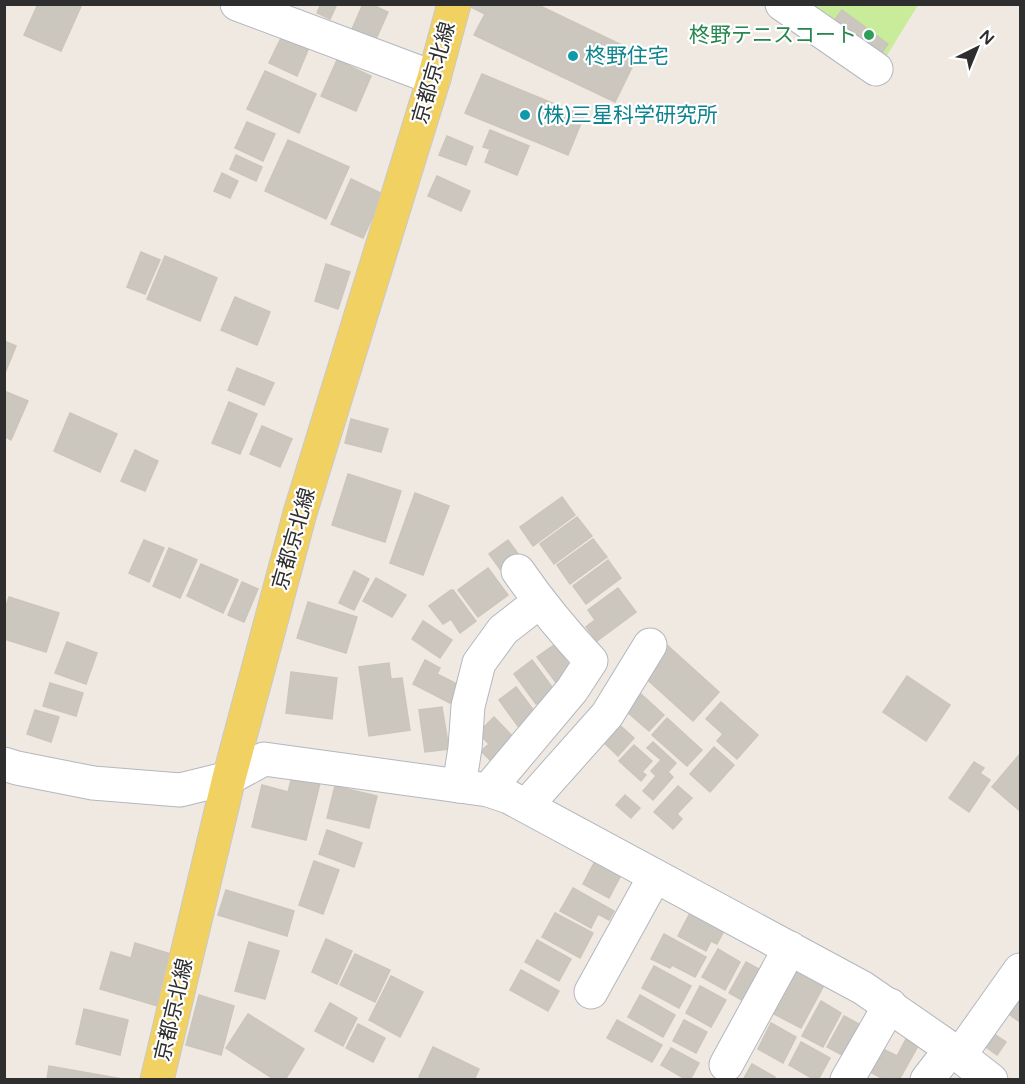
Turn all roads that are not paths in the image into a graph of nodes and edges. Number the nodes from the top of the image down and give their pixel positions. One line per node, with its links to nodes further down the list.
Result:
1 (237, 4): 5 (street)
2 (454, 4): 5 (main road, 京都京北線)
3 (782, 4): 4 (street)
4 (876, 69)
5 (434, 78): 10 (main road, 京都京北線)
6 (518, 571): 7 (street)
7 (539, 602): 11 (street); 11 (street)
8 (650, 645): 12 (street)
9 (4, 764): 10 (street)
10 (229, 778): 11 (street); 20 (main road, 京都京北線)
11 (474, 788): 12 (street)
12 (526, 806): 13 (street)
13 (655, 876): 14 (street); 16 (street)
14 (790, 948): 17 (street); 19 (street)
15 (1020, 970): 18 (street)
16 (591, 992)
17 (890, 1005): 18 (street); 21 (street)
18 (955, 1052): 22 (street); 23 (street)
19 (726, 1065)
20 (157, 1080)
21 (847, 1080)
22 (927, 1080)
23 (991, 1080)

